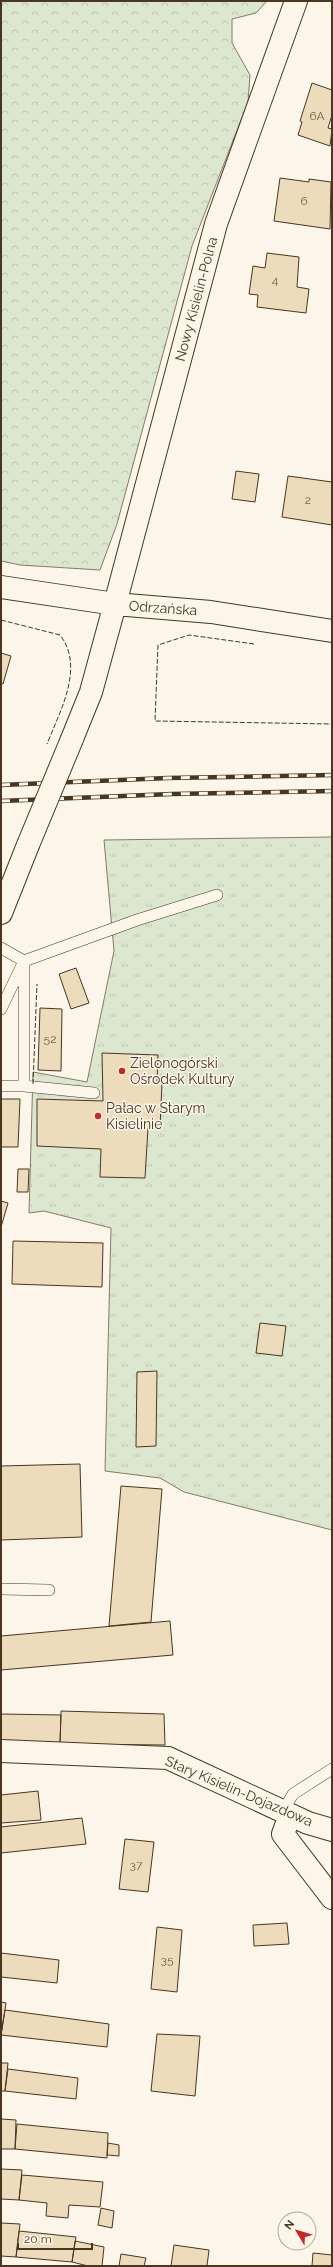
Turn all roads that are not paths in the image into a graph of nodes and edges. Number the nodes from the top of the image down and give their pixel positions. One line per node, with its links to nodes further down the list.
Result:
1 (296, 1): 3 (street, Nowy Kisielin-Polna)
2 (1, 587): 3 (street, Odrzańska)
3 (116, 604): 4 (street, Odrzańska); 6 (street, Nowy Kisielin-Polna, bridge)
4 (332, 631)
5 (217, 894): 8 (lane)
6 (1, 912)
7 (1, 948): 8 (lane)
8 (24, 961): 9 (lane); 11 (lane)
9 (1, 1009)
10 (1, 1086): 11 (lane)
11 (24, 1086): 12 (lane)
12 (94, 1093)
13 (1, 1589): 14 (lane)
14 (49, 1590)
15 (1, 1751): 17 (street, Stary Kisielin-Dojazdowa)
16 (332, 1769): 17 (lane)
17 (287, 1813): 18 (street, Stary Kisielin-Dojazdowa); 19 (street)
18 (332, 1830)
19 (332, 1898)

